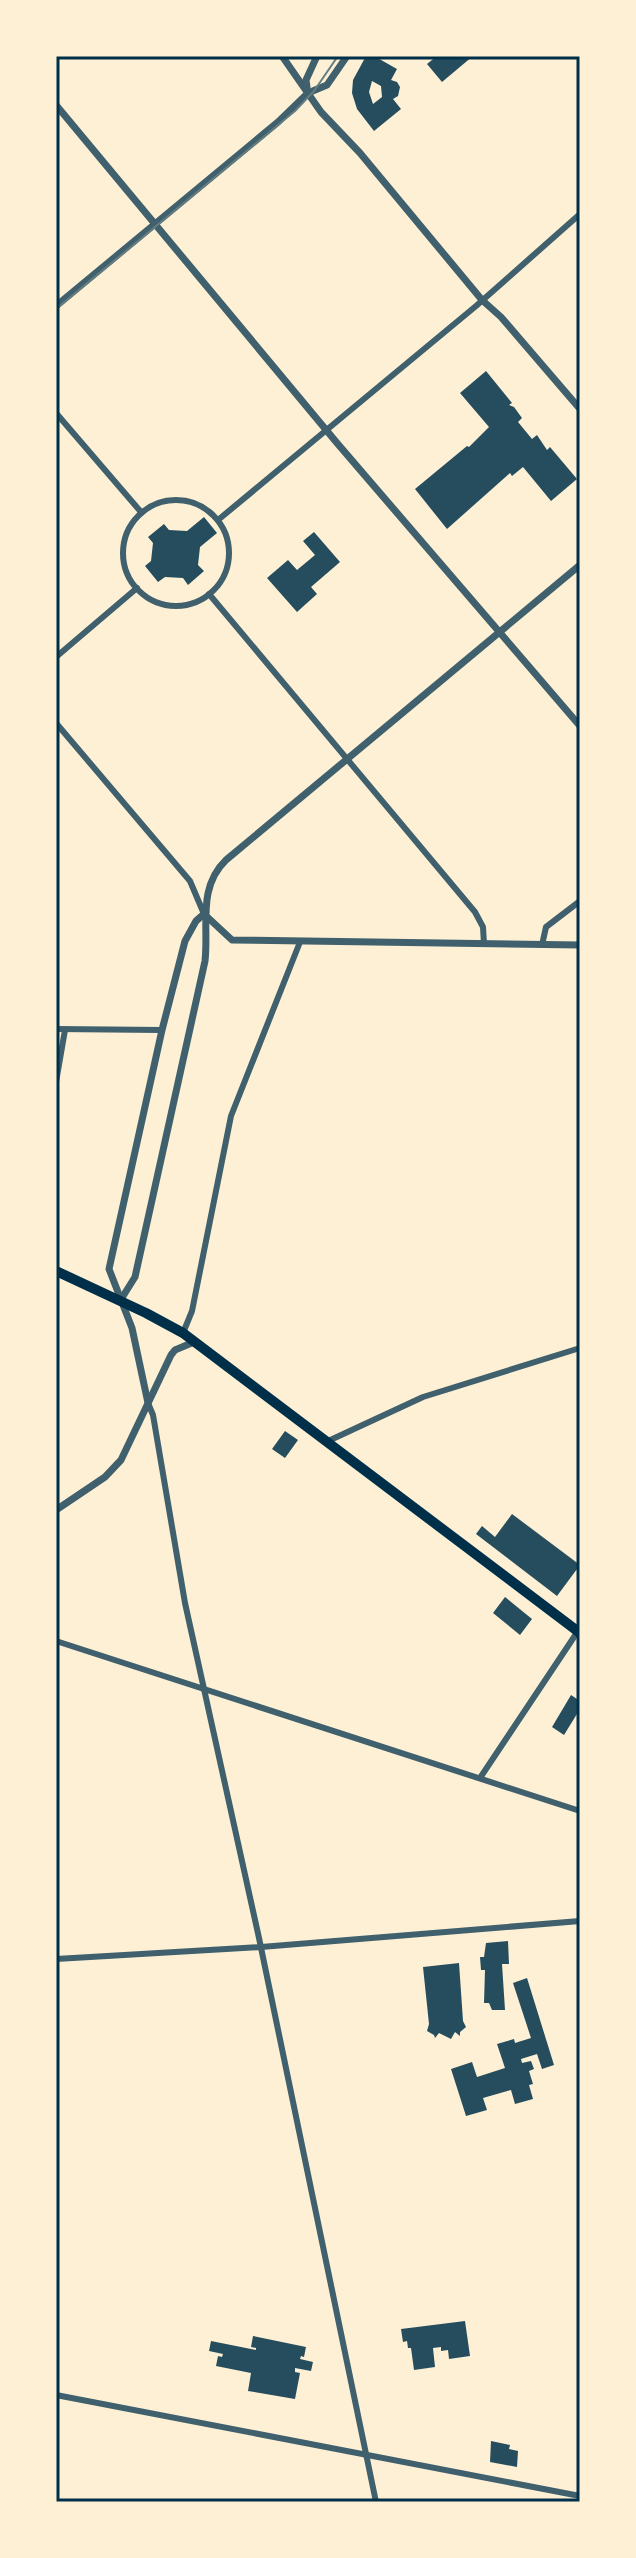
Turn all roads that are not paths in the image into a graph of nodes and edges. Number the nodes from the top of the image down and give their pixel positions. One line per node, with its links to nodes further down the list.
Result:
1 (282, 56): 4 (street)
2 (317, 56): 4 (street)
3 (347, 56): 4 (street)
4 (308, 93): 7 (street); 8 (street)
5 (56, 105): 7 (street)
6 (580, 214): 8 (street)
7 (154, 225): 9 (street); 12 (street)
8 (482, 300): 10 (street); 12 (street)
9 (56, 306)
10 (580, 409)
11 (56, 413): 13 (street)
12 (326, 429): 14 (street); 18 (street)
13 (141, 512): 14 (street); 16 (street)
14 (218, 520): 17 (street)
15 (580, 565): 18 (street)
16 (137, 588): 17 (street); 19 (street)
17 (209, 594): 22 (street)
18 (498, 632): 21 (street); 22 (street)
19 (56, 657)
20 (56, 723): 24 (street)
21 (580, 726)
22 (345, 759): 24 (street); 26 (street)
23 (580, 901): 27 (street)
24 (204, 914): 25 (street); 31 (street); 34 (street)
25 (300, 942): 26 (street); 35 (street)
26 (484, 944): 27 (street)
27 (542, 945): 28 (street)
28 (580, 945)
29 (56, 1029): 30 (street)
30 (65, 1030): 31 (street); 32 (street)
31 (162, 1030): 34 (street)
32 (56, 1082)
33 (56, 1271): 34 (highway)
34 (120, 1301): 35 (highway); 38 (street)
35 (183, 1333): 36 (highway)
36 (194, 1342): 38 (street); 39 (highway)
37 (580, 1348): 39 (street)
38 (148, 1403): 40 (street); 43 (street)
39 (326, 1442): 41 (highway)
40 (56, 1510)
41 (579, 1632): 44 (street)
42 (56, 1641): 43 (street)
43 (203, 1687): 44 (street); 47 (street)
44 (480, 1778): 45 (street)
45 (580, 1811)
46 (580, 1921): 47 (street)
47 (261, 1947): 48 (street); 50 (street)
48 (56, 1959)
49 (56, 2395): 50 (street)
50 (367, 2455): 51 (street); 52 (street)
51 (580, 2496)
52 (376, 2502)

